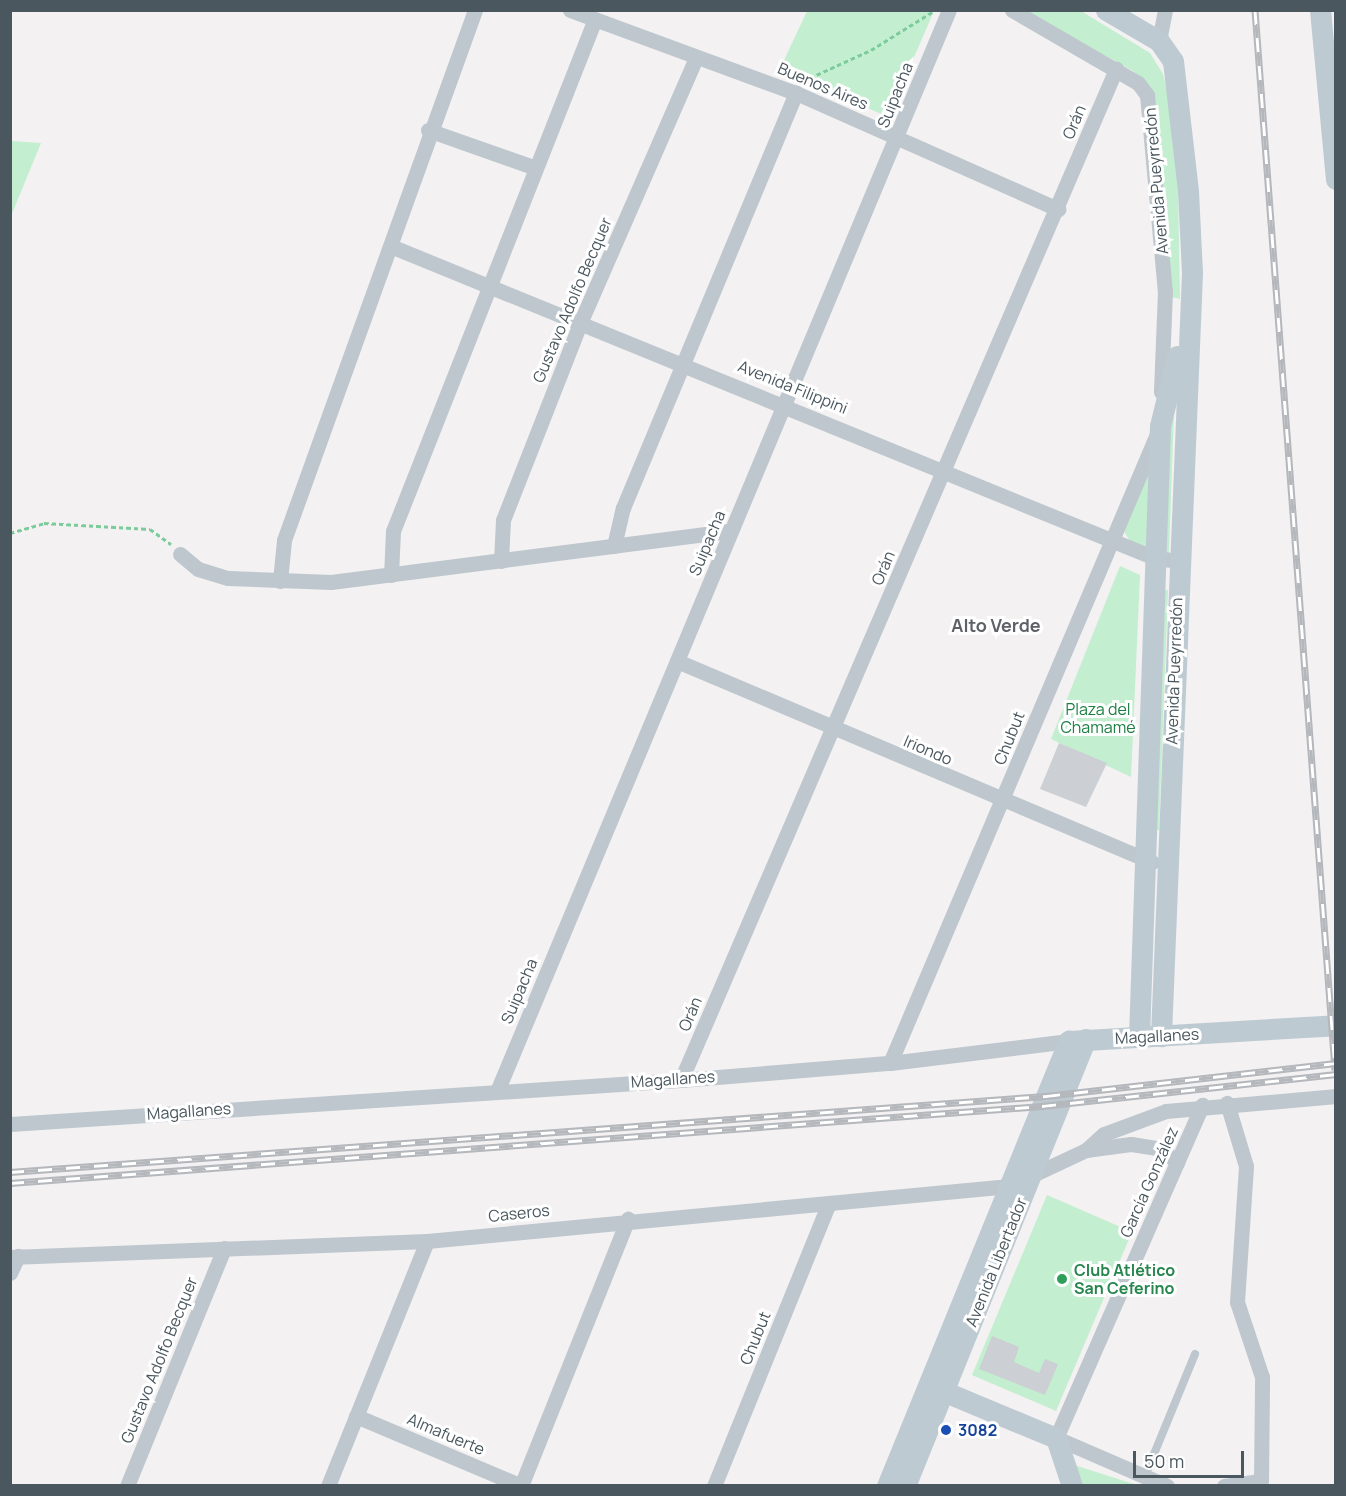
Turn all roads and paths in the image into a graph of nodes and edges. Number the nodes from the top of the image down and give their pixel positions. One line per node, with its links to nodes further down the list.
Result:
1 (476, 10): 16 (street)
2 (570, 10): 10 (street, Buenos Aires)
3 (934, 10): 15 (path)
4 (949, 10): 17 (street, Suipacha)
5 (1012, 10): 14 (street)
6 (1106, 10): 12 (street)
7 (1165, 10): 12 (street)
8 (1320, 10): 19 (street)
9 (1330, 10): 11 (street)
10 (596, 15): 13 (street, Buenos Aires); 18 (street)
11 (1335, 18)
12 (1159, 41): 23 (street, Avenida Pueyrredón)
13 (696, 58): 15 (street, Buenos Aires); 24 (street, Gustavo Adolfo Becquer)
14 (1116, 69): 20 (street, Orán); 27 (street, Avenida Pueyrredón)
15 (796, 93): 17 (street, Buenos Aires); 25 (street)
16 (428, 130): 18 (street); 21 (street)
17 (897, 137): 20 (street, Buenos Aires); 26 (street, Suipacha)
18 (536, 168): 22 (street)
19 (1335, 179)
20 (1058, 209): 28 (street, Orán)
21 (393, 247): 22 (street, Avenida Filippini); 38 (street)
22 (490, 285): 24 (street, Avenida Filippini); 37 (street)
23 (1189, 306): 27 (street, Avenida Pueyrredón); 36 (street, Avenida Pueyrredón)
24 (581, 321): 25 (street, Avenida Filippini); 35 (street, Gustavo Adolfo Becquer)
25 (684, 363): 26 (street, Avenida Filippini); 32 (street)
26 (786, 403): 28 (street, Avenida Filippini); 29 (street, Suipacha)
27 (1160, 426): 31 (street, Chubut); 34 (street, Avenida Pueyrredón)
28 (945, 469): 31 (street, Avenida Filippini); 40 (street, Orán)
29 (731, 531): 32 (street); 39 (street, Suipacha)
30 (10, 533): 33 (path)
31 (1111, 538): 34 (street, Avenida Filippini); 41 (street, Chubut)
32 (614, 546): 35 (street)
33 (180, 554): 38 (street)
34 (1155, 558): 36 (street, Avenida Filippini); 42 (street, Avenida Pueyrredón)
35 (501, 561): 37 (street)
36 (1178, 561): 43 (street, Avenida Pueyrredón)
37 (391, 575): 38 (street)
38 (280, 581)
39 (677, 661): 40 (street, Iriondo); 50 (street, Suipacha)
40 (833, 728): 41 (street, Iriondo); 49 (street, Orán)
41 (1003, 801): 42 (street, Iriondo); 48 (street, Chubut)
42 (1145, 862): 43 (street, Iriondo); 46 (street, Avenida Pueyrredón)
43 (1167, 862): 45 (street, Avenida Pueyrredón)
44 (1335, 1025): 45 (street, Magallanes)
45 (1161, 1036): 46 (street, Magallanes)
46 (1139, 1037): 47 (street, Magallanes)
47 (1078, 1040): 48 (street, Magallanes); 57 (street, Avenida Libertador); 58 (street, Avenida Libertador)
48 (890, 1063): 49 (street, Magallanes)
49 (681, 1080): 50 (street, Magallanes)
50 (498, 1089): 54 (street, Magallanes)
51 (1335, 1096): 52 (street)
52 (1227, 1103): 53 (street); 78 (street)
53 (1202, 1105): 55 (street); 56 (street, García González)
54 (10, 1124)
55 (1086, 1150): 56 (street); 57 (street, Caseros)
56 (1177, 1162): 68 (street, García González)
57 (1029, 1180): 58 (street, Caseros); 66 (street, Avenida Libertador)
58 (1009, 1186): 59 (street, Caseros); 66 (street, Avenida Libertador)
59 (829, 1203): 60 (street, Caseros); 73 (street, Chubut)
60 (628, 1219): 61 (street, Caseros); 72 (street)
61 (427, 1241): 62 (street, Caseros); 67 (street)
62 (224, 1248): 63 (street, Caseros); 70 (street, Gustavo Adolfo Becquer)
63 (14, 1256): 64 (street)
64 (10, 1273)
65 (1195, 1354): 69 (lane)
66 (936, 1387): 68 (street); 74 (street, Avenida Libertador); 75 (street, Avenida Libertador)
67 (356, 1416): 71 (street); 72 (street, Almafuerte)
68 (1056, 1438): 69 (street); 76 (street)
69 (1145, 1476): 77 (street)
70 (127, 1485)
71 (328, 1485)
72 (521, 1485)
73 (714, 1485)
74 (887, 1485)
75 (905, 1485)
76 (1072, 1485)
77 (1167, 1485)
78 (1224, 1485)

